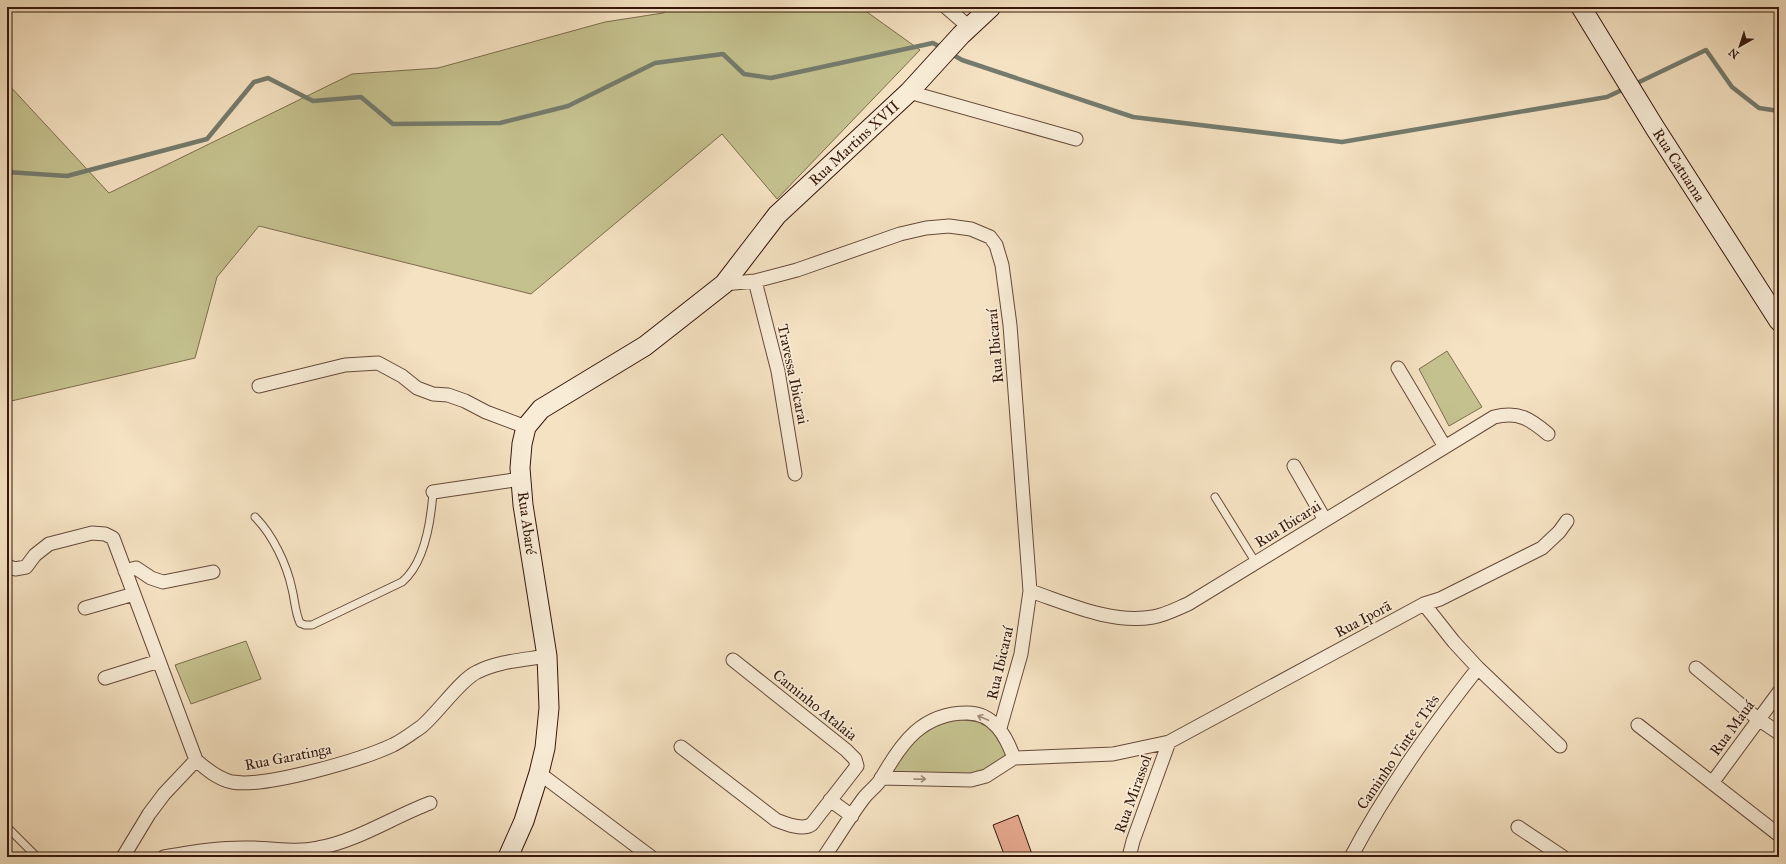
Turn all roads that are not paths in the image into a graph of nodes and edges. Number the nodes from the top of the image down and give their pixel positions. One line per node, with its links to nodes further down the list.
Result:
1 (946, 7): 4 (street)
2 (991, 7): 4 (street, Rua Martins XVII)
3 (1581, 7): 9 (street, Rua Catuama)
4 (965, 31): 5 (street, Rua Martins XVII)
5 (909, 92): 6 (street); 8 (street, Rua Martins XVII)
6 (1076, 139)
7 (755, 281): 8 (street, Rua Ibicaraí); 16 (street, Travessa Ibicarai); 27 (street, Rua Ibicaraí)
8 (724, 284): 12 (street, Rua Abaré)
9 (1779, 321)
10 (1398, 368): 14 (street)
11 (259, 386): 12 (street)
12 (526, 427): 17 (street, Rua Abaré)
13 (1548, 434): 14 (street, Rua Ibicarai)
14 (1445, 447): 21 (street, Rua Ibicarai)
15 (1294, 466): 21 (street)
16 (795, 474)
17 (521, 479): 18 (street); 31 (street, Rua Abaré)
18 (433, 492): 20 (lane)
19 (1215, 497): 23 (lane)
20 (255, 517)
21 (1325, 520): 23 (street, Rua Ibicarai)
22 (1567, 521): 29 (street, Rua Iporã)
23 (1256, 562): 27 (street, Rua Ibicarai)
24 (7, 566): 25 (street)
25 (125, 571): 26 (street); 28 (street)
26 (213, 572)
27 (1030, 591): 40 (street, Rua Ibicaraí)
28 (134, 594): 30 (street); 33 (street)
29 (1424, 604): 34 (street); 42 (street, Rua Iporã)
30 (85, 608)
31 (548, 656): 46 (street, Rua Garatinga); 47 (street, Rua Abaré)
32 (734, 660): 50 (street, Caminho Atalaia)
33 (159, 661): 36 (street); 46 (street)
34 (1478, 668): 43 (street); 63 (street, Caminho Vinte e Três)
35 (1696, 668): 38 (street)
36 (105, 678)
37 (1779, 692): 38 (street, Rua Mauá)
38 (1758, 719): 41 (street); 49 (street, Rua Mauá)
39 (1638, 725): 49 (street)
40 (1000, 728): 45 (street); 48 (street, one-way to 48)
41 (1779, 733)
42 (1169, 742): 45 (street, Rua Iporã); 62 (street, Rua Mirassol)
43 (1560, 746)
44 (681, 747): 50 (street)
45 (1014, 758): 48 (street, one-way to 45)
46 (196, 760): 57 (street)
47 (539, 773): 59 (street, Rua Abaré); 60 (street)
48 (881, 778): 52 (street)
49 (1712, 783): 55 (street)
50 (830, 800): 52 (street)
51 (430, 803): 58 (street)
52 (852, 816): 61 (street)
53 (7, 827): 56 (lane)
54 (1518, 827): 64 (street)
55 (1779, 835)
56 (37, 857)
57 (123, 857)
58 (164, 857)
59 (508, 857)
60 (651, 857)
61 (824, 857)
62 (1129, 857)
63 (1351, 857)
64 (1563, 857)

